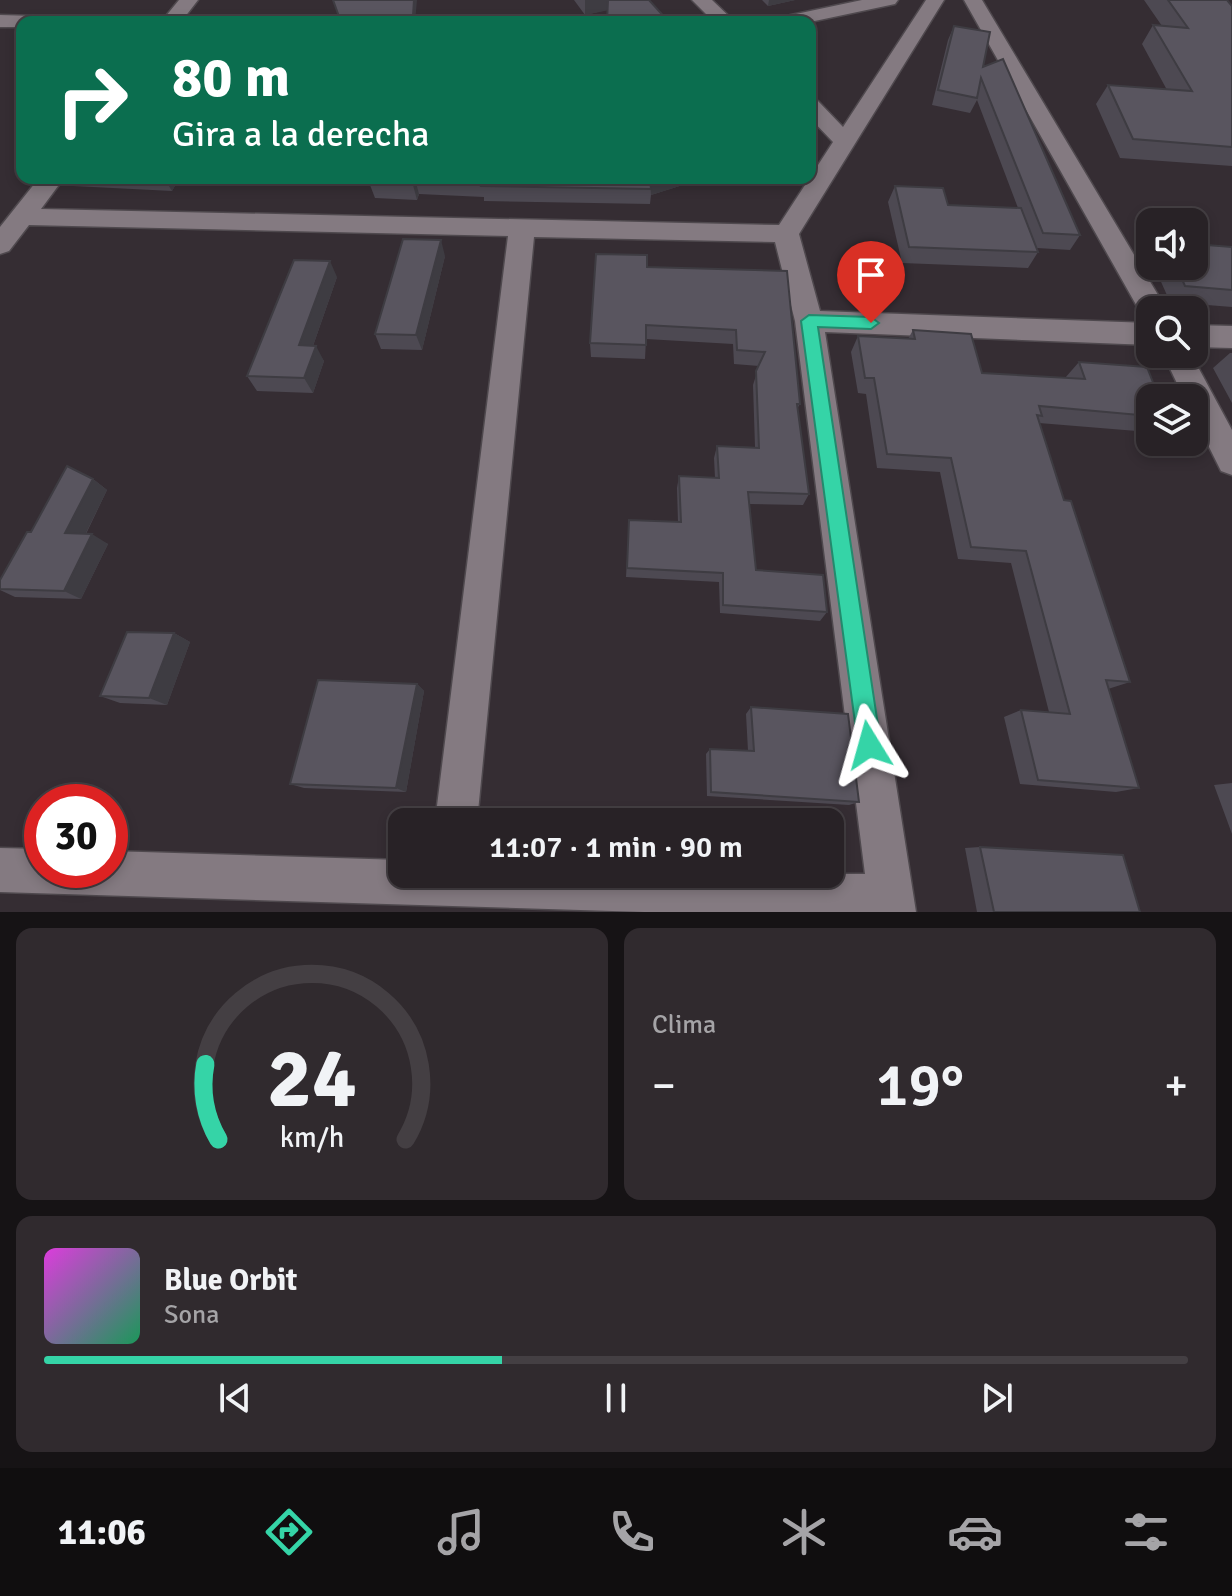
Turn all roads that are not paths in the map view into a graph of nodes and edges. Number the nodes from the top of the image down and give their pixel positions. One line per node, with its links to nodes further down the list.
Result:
1 (189, 0): 6 (street)
2 (701, 0): 7 (street)
3 (889, 0): 8 (street)
4 (935, 0): 10 (street)
5 (973, 0): 16 (street)
6 (176, 16)
7 (718, 16)
8 (813, 16)
9 (816, 112): 10 (street)
10 (845, 141): 14 (street)
11 (47, 184): 12 (street)
12 (22, 217): 13 (street); 15 (street)
13 (522, 228): 14 (street); 23 (street)
14 (786, 234): 17 (street)
15 (0, 245)
16 (1145, 296)
17 (809, 321): 18 (street); 26 (street)
18 (1136, 333)
19 (1208, 336): 20 (street)
20 (1232, 337)
21 (1184, 368): 22 (street)
22 (1232, 461)
23 (458, 808)
24 (0, 870): 25 (street)
25 (449, 891): 26 (street)
26 (892, 904)

